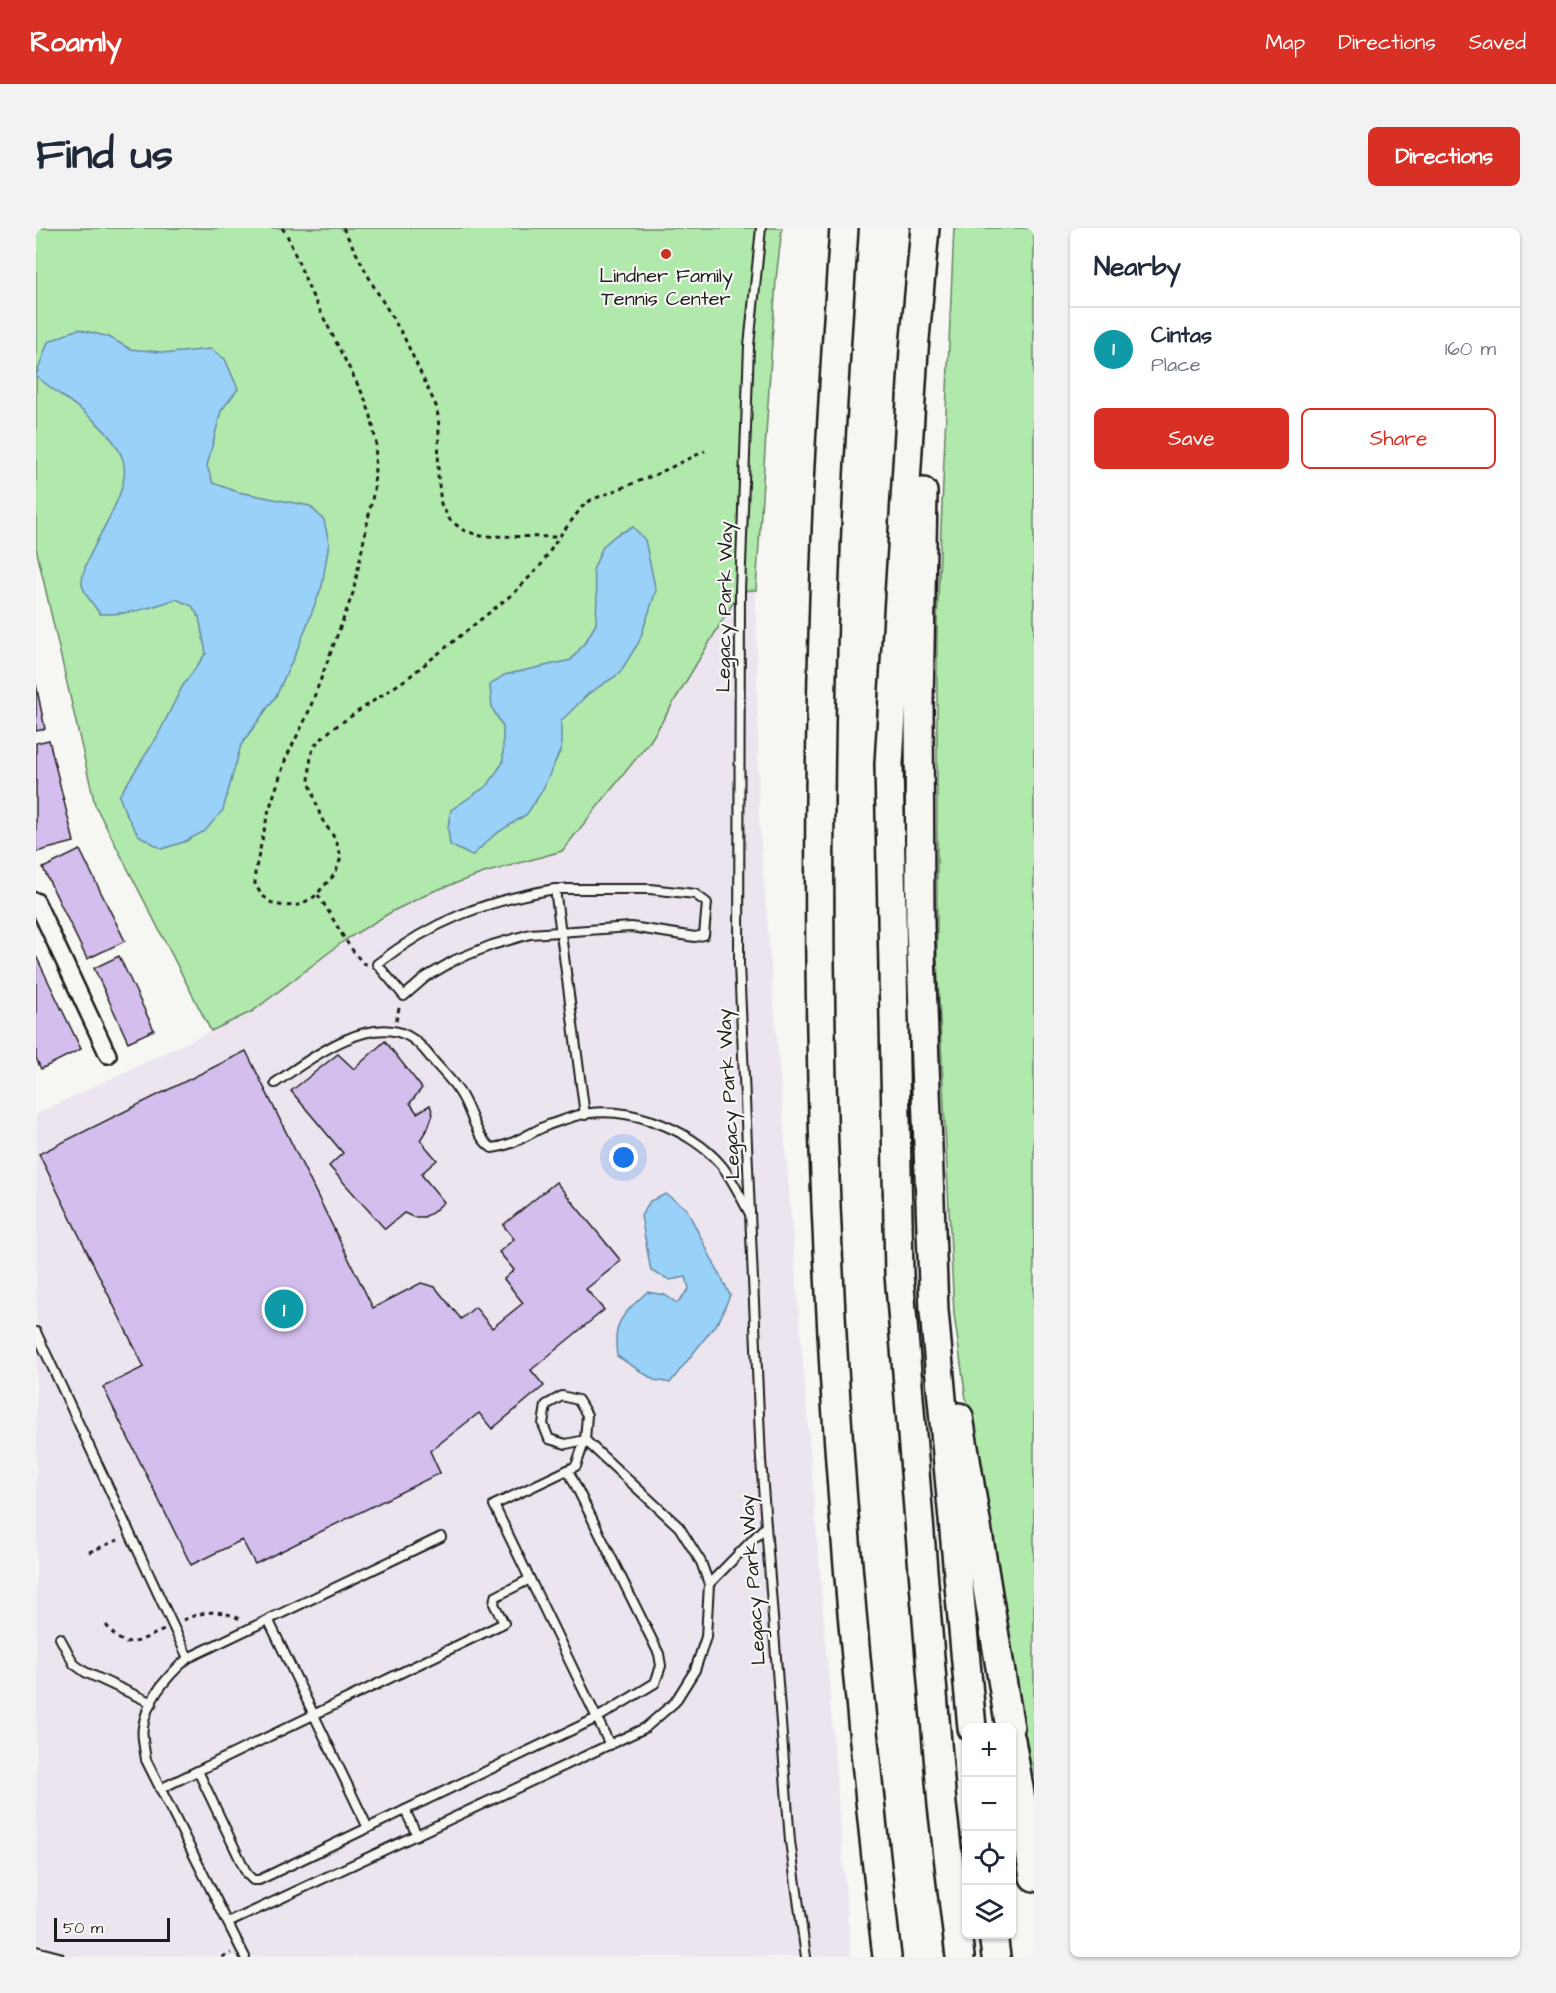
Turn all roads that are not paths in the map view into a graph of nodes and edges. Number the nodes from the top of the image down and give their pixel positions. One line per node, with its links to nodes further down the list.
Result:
1 (761, 228): 11 (lane, Legacy Park Way)
2 (844, 228): 42 (highway)
3 (925, 228): 4 (highway)
4 (910, 422): 12 (highway); 43 (highway)
5 (555, 889): 7 (lane); 7 (lane); 7 (lane)
6 (36, 903): 8 (street)
7 (561, 932): 10 (lane)
8 (108, 1055)
9 (275, 1083): 10 (lane)
10 (585, 1115): 11 (lane)
11 (750, 1215): 16 (lane, Legacy Park Way)
12 (934, 1311): 26 (highway); 27 (highway)
13 (36, 1332): 22 (lane)
14 (585, 1440): 14 (lane); 15 (lane); 19 (lane)
15 (568, 1470): 18 (lane); 25 (lane)
16 (766, 1526): 19 (lane); 41 (lane, Legacy Park Way)
17 (441, 1537): 20 (lane)
18 (530, 1579): 24 (lane); 25 (lane)
19 (709, 1584): 28 (lane)
20 (269, 1621): 22 (lane); 24 (lane)
21 (60, 1638): 23 (lane)
22 (188, 1658): 23 (lane)
23 (152, 1703): 31 (lane)
24 (314, 1715): 29 (lane); 33 (lane)
25 (597, 1718): 28 (lane); 32 (lane)
26 (972, 1723)
27 (1009, 1723)
28 (610, 1745): 34 (lane)
29 (198, 1770): 31 (lane); 33 (lane)
30 (1016, 1770): 35 (highway)
31 (160, 1789): 36 (lane)
32 (405, 1810): 33 (lane); 34 (lane)
33 (368, 1828)
34 (417, 1835): 36 (lane)
35 (1034, 1877)
36 (228, 1923): 40 (lane)
37 (994, 1939): 44 (highway)
38 (36, 1951): 39 (lane)
39 (59, 1957)
40 (245, 1957)
41 (806, 1957)
42 (888, 1957)
43 (960, 1957)
44 (996, 1957)

